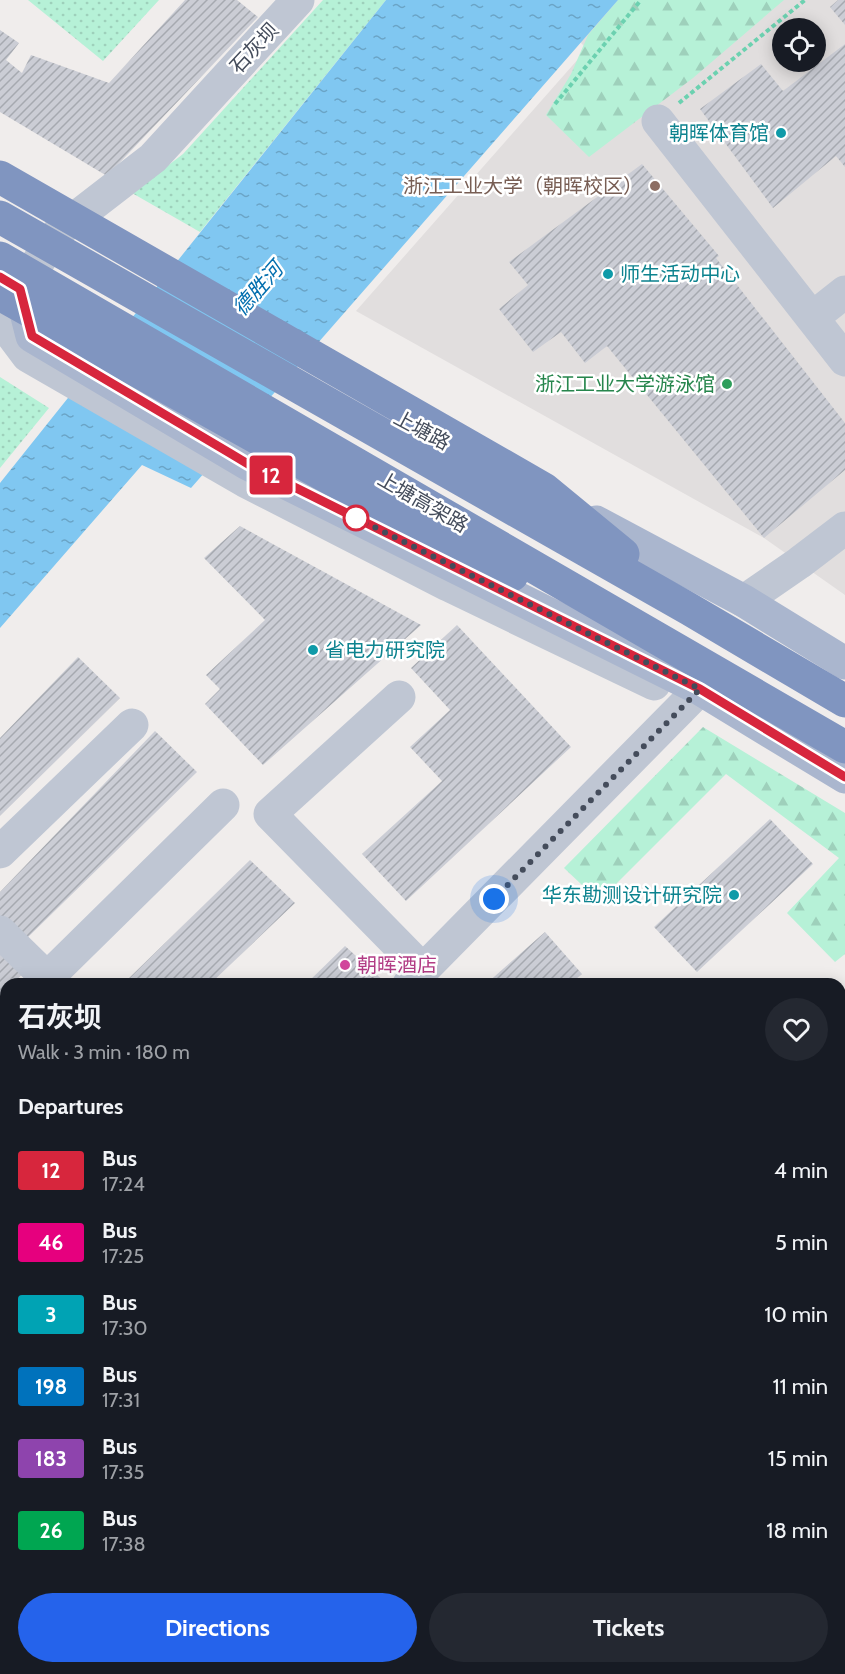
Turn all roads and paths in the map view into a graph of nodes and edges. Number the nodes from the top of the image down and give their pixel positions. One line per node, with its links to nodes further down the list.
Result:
1 (641, 0): 4 (path)
2 (805, 0): 5 (path)
3 (285, 4): 9 (street, 石灰坝)
4 (555, 104)
5 (658, 121): 14 (street)
6 (0, 177): 19 (highway)
7 (0, 196): 9 (main road, 上塘路)
8 (0, 217): 19 (highway, 上塘高架路)
9 (61, 229): 11 (street, 石灰坝); 18 (main road, 上塘路)
10 (0, 258): 20 (highway, 上塘高架路)
11 (7, 287): 13 (street, 石灰坝); 15 (main road); 20 (highway)
12 (845, 292): 14 (street)
13 (0, 318): 15 (street)
14 (812, 318): 16 (street)
15 (30, 346): 22 (main road)
16 (845, 360)
17 (845, 528): 18 (street)
18 (744, 601): 21 (main road, 上塘路)
19 (689, 609): 24 (highway, 上塘高架路)
20 (665, 642): 26 (highway, 上塘高架路)
21 (845, 663)
22 (700, 689): 27 (main road); 31 (street)
23 (399, 697): 31 (street)
24 (845, 701)
25 (132, 725): 29 (street)
26 (845, 747)
27 (845, 777)
28 (223, 805): 33 (street)
29 (0, 852)
30 (0, 932): 32 (street)
31 (416, 977)
32 (41, 978)
33 (47, 978)

